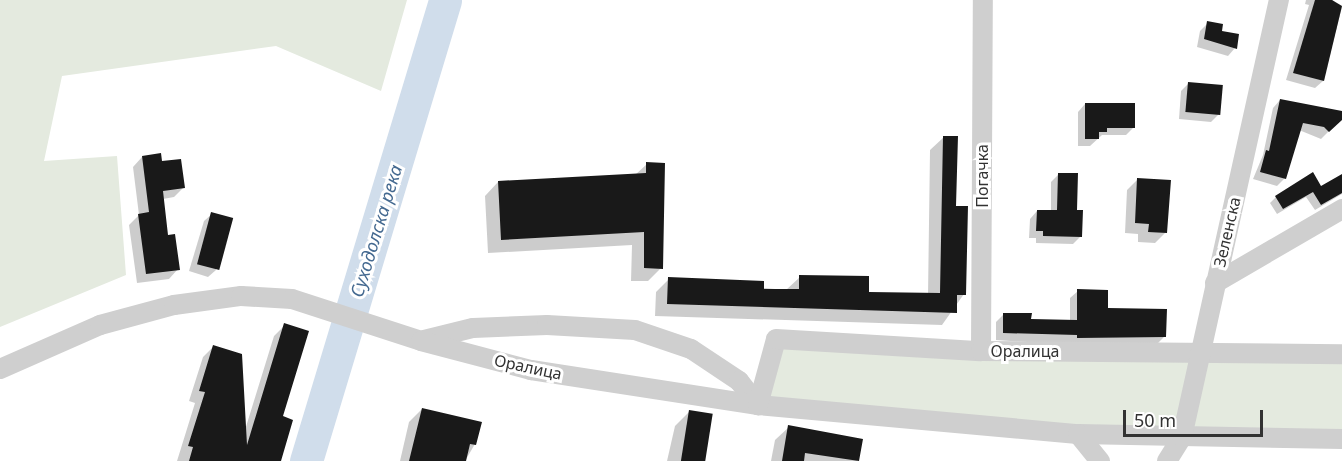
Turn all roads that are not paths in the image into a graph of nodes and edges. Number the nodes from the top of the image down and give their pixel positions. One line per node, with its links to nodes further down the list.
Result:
1 (983, 0): 6 (street, Погачка)
2 (1279, 0): 4 (street, Зеленска)
3 (1342, 209): 4 (street)
4 (1215, 284): 7 (street, Зеленска)
5 (421, 341): 9 (street, Оралица); 10 (street, Оралица); 10 (street)
6 (981, 351): 7 (street, Оралица); 10 (street, Оралица)
7 (1198, 352): 8 (street, Оралица); 12 (street, Зеленска)
8 (1342, 354)
9 (0, 369)
10 (758, 405): 11 (street, Оралица)
11 (1078, 434): 12 (street, Оралица); 14 (street)
12 (1182, 437): 13 (street, Оралица); 15 (street, Зеленска)
13 (1342, 439)
14 (1100, 461)
15 (1167, 461)

